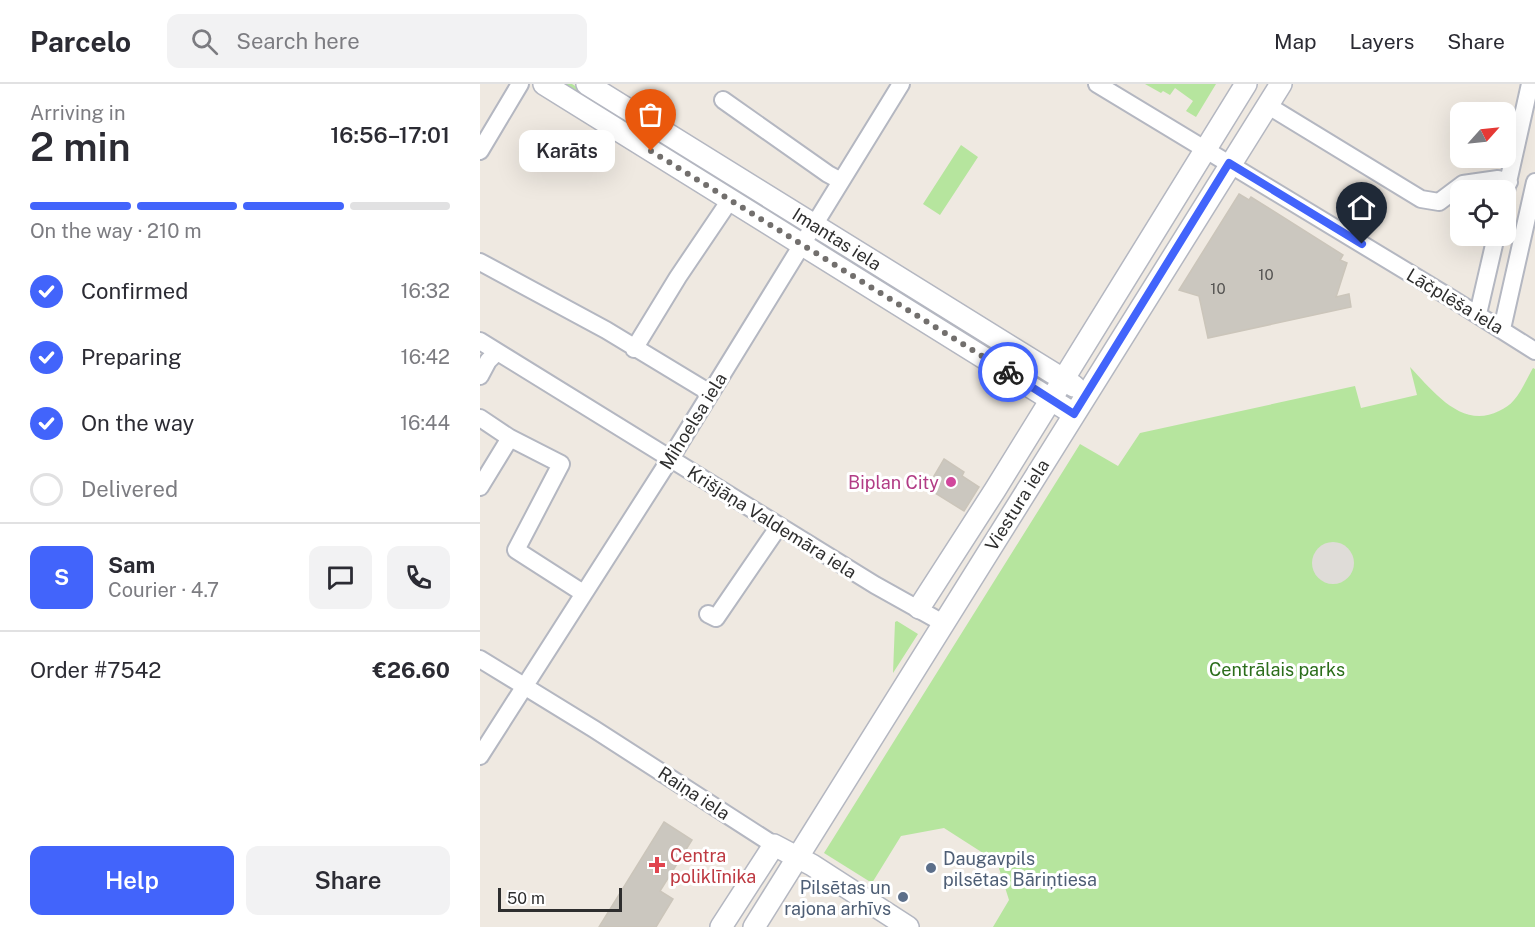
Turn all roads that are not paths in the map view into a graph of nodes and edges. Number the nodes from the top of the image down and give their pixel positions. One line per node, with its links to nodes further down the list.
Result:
1 (520, 84): 11 (street)
2 (544, 84): 19 (street, Imantas iela)
3 (587, 84): 20 (street, Imantas iela)
4 (901, 84): 16 (street, Mihoelsa iela)
5 (1097, 84): 12 (street, Lāčplēša iela)
6 (1246, 84): 12 (street, Viestura iela)
7 (1281, 84): 10 (street, Viestura iela)
8 (1530, 84): 15 (street)
9 (723, 100): 16 (street)
10 (1268, 105): 14 (street, Viestura iela); 18 (street)
11 (485, 133): 13 (street)
12 (1206, 148): 14 (street, Lāčplēša iela); 33 (street, Viestura iela)
13 (480, 151)
14 (1229, 163): 26 (street, Lāčplēša iela); 35 (street, Viestura iela)
15 (1509, 180)
16 (841, 181): 20 (street, Mihoelsa iela)
17 (1535, 182): 25 (street)
18 (1450, 194)
19 (730, 200): 21 (street, Imantas iela); 29 (street)
20 (814, 225): 21 (street, Mihoelsa iela); 33 (street, Imantas iela)
21 (802, 245): 34 (street, Mihoelsa iela); 36 (street, Imantas iela)
22 (1494, 246): 24 (street)
23 (480, 262): 29 (street)
24 (1489, 270): 25 (street); 26 (street)
25 (1513, 279): 27 (street)
26 (1478, 314): 27 (street, Lāčplēša iela)
27 (1502, 329): 30 (street, Lāčplēša iela)
28 (480, 341): 31 (street, Krišjāņa Valdemāra iela)
29 (634, 350): 34 (street)
30 (1535, 351)
31 (497, 352): 32 (street); 40 (street, Krišjāņa Valdemāra iela)
32 (480, 376)
33 (1062, 379): 35 (street, Imantas iela); 36 (street, Viestura iela)
34 (710, 393): 40 (street, Mihoelsa iela)
35 (1087, 394): 37 (street, Viestura iela)
36 (1050, 399): 37 (street, Imantas iela); 44 (street, Viestura iela)
37 (1074, 414): 46 (street, Viestura iela)
38 (480, 418): 39 (street)
39 (510, 438): 41 (street); 43 (street)
40 (670, 459): 42 (street, Krišjāņa Valdemāra iela); 43 (street, Mihoelsa iela)
41 (480, 487)
42 (779, 526): 44 (street, Krišjāņa Valdemāra iela); 45 (street)
43 (583, 593): 48 (street, Mihoelsa iela)
44 (919, 608): 46 (street, Krišjāņa Valdemāra iela)
45 (708, 614)
46 (943, 623): 51 (street, Viestura iela)
47 (480, 659): 48 (street, Raiņa iela)
48 (524, 687): 49 (street, Mihoelsa iela); 50 (street, Raiņa iela)
49 (480, 756)
50 (774, 845): 51 (street, Raiņa iela); 52 (street)
51 (798, 857): 53 (street, Viestura iela); 54 (street, Raiņa iela)
52 (721, 927)
53 (754, 927)
54 (908, 927)

